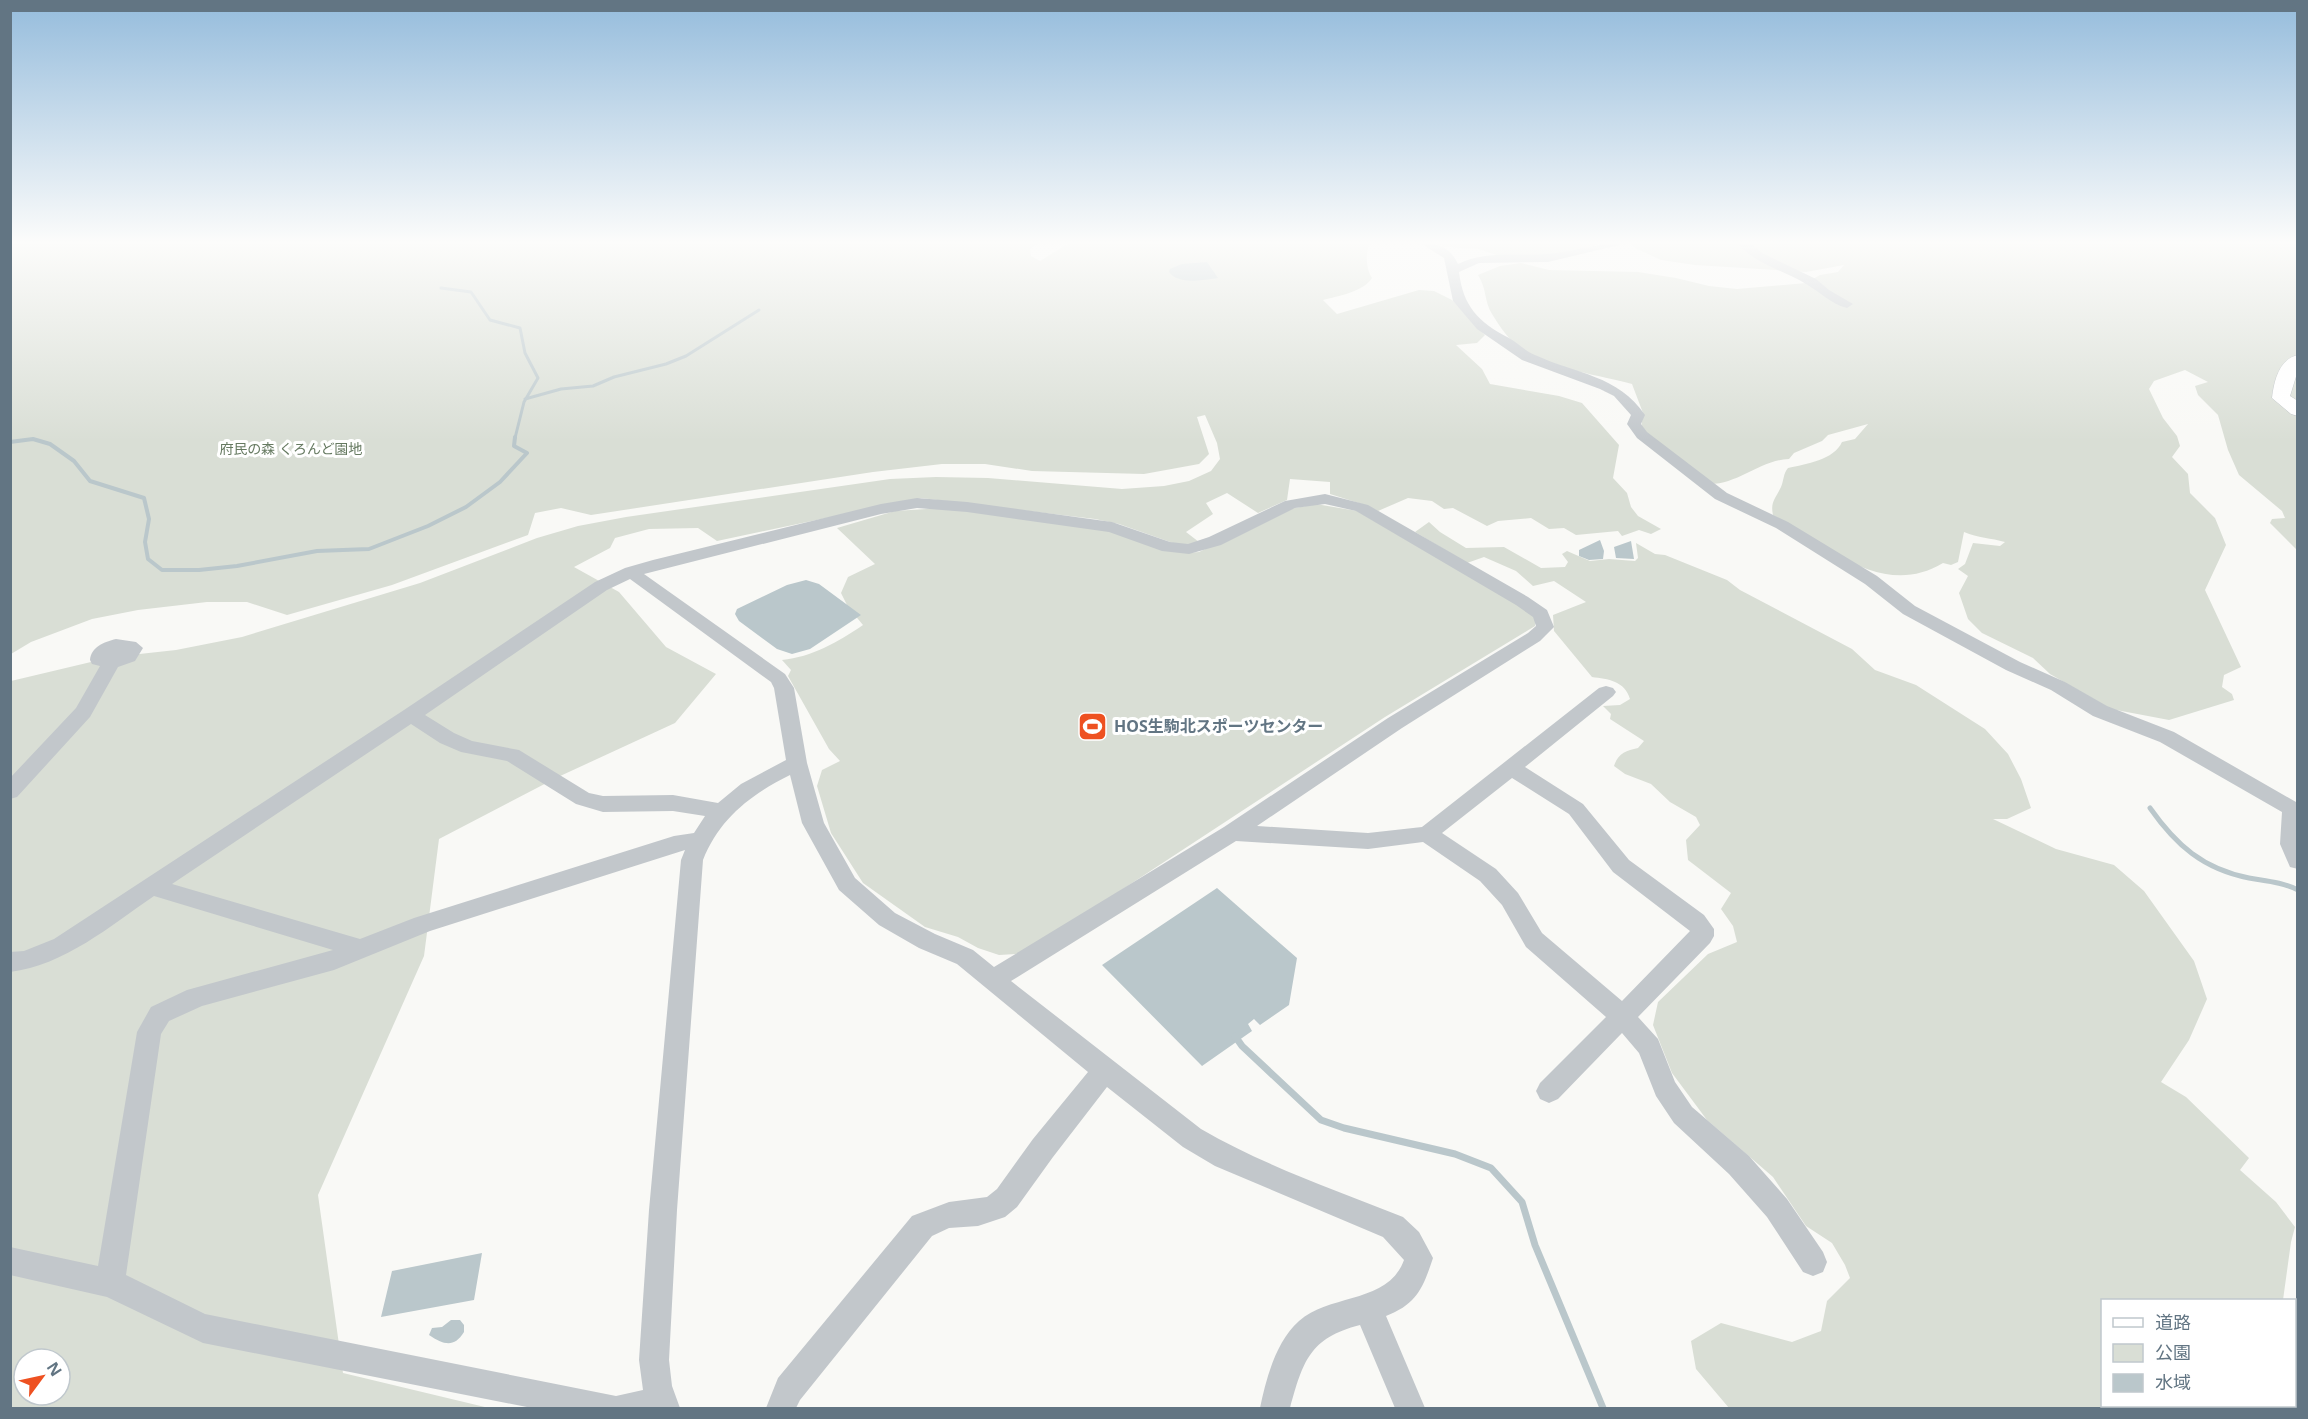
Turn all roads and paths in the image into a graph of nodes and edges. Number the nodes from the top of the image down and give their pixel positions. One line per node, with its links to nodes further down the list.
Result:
1 (1468, 309): 15 (street)
2 (2298, 360): 3 (main road)
3 (2298, 410)
4 (631, 572): 7 (street); 8 (street); 12 (street)
5 (111, 663): 10 (street)
6 (1606, 692): 9 (street)
7 (411, 715): 11 (street); 16 (street)
8 (797, 763): 11 (street); 19 (street)
9 (1510, 767): 13 (street); 20 (street)
10 (10, 792)
11 (721, 811): 14 (street)
12 (1232, 832): 13 (street); 19 (street)
13 (1427, 834): 20 (street)
14 (698, 840): 17 (street); 27 (street)
15 (2298, 861)
16 (152, 886): 17 (street); 18 (street)
17 (360, 949): 25 (street)
18 (10, 962)
19 (994, 979): 21 (street)
20 (1623, 1017): 22 (street); 24 (street)
21 (1105, 1071): 26 (street); 30 (street)
22 (1549, 1091)
23 (10, 1261): 25 (street)
24 (1813, 1262)
25 (110, 1282): 28 (street)
26 (1368, 1309): 31 (street); 32 (street)
27 (664, 1406): 29 (street)
28 (608, 1408)
29 (625, 1408)
30 (781, 1408)
31 (1275, 1408)
32 (1410, 1408)

